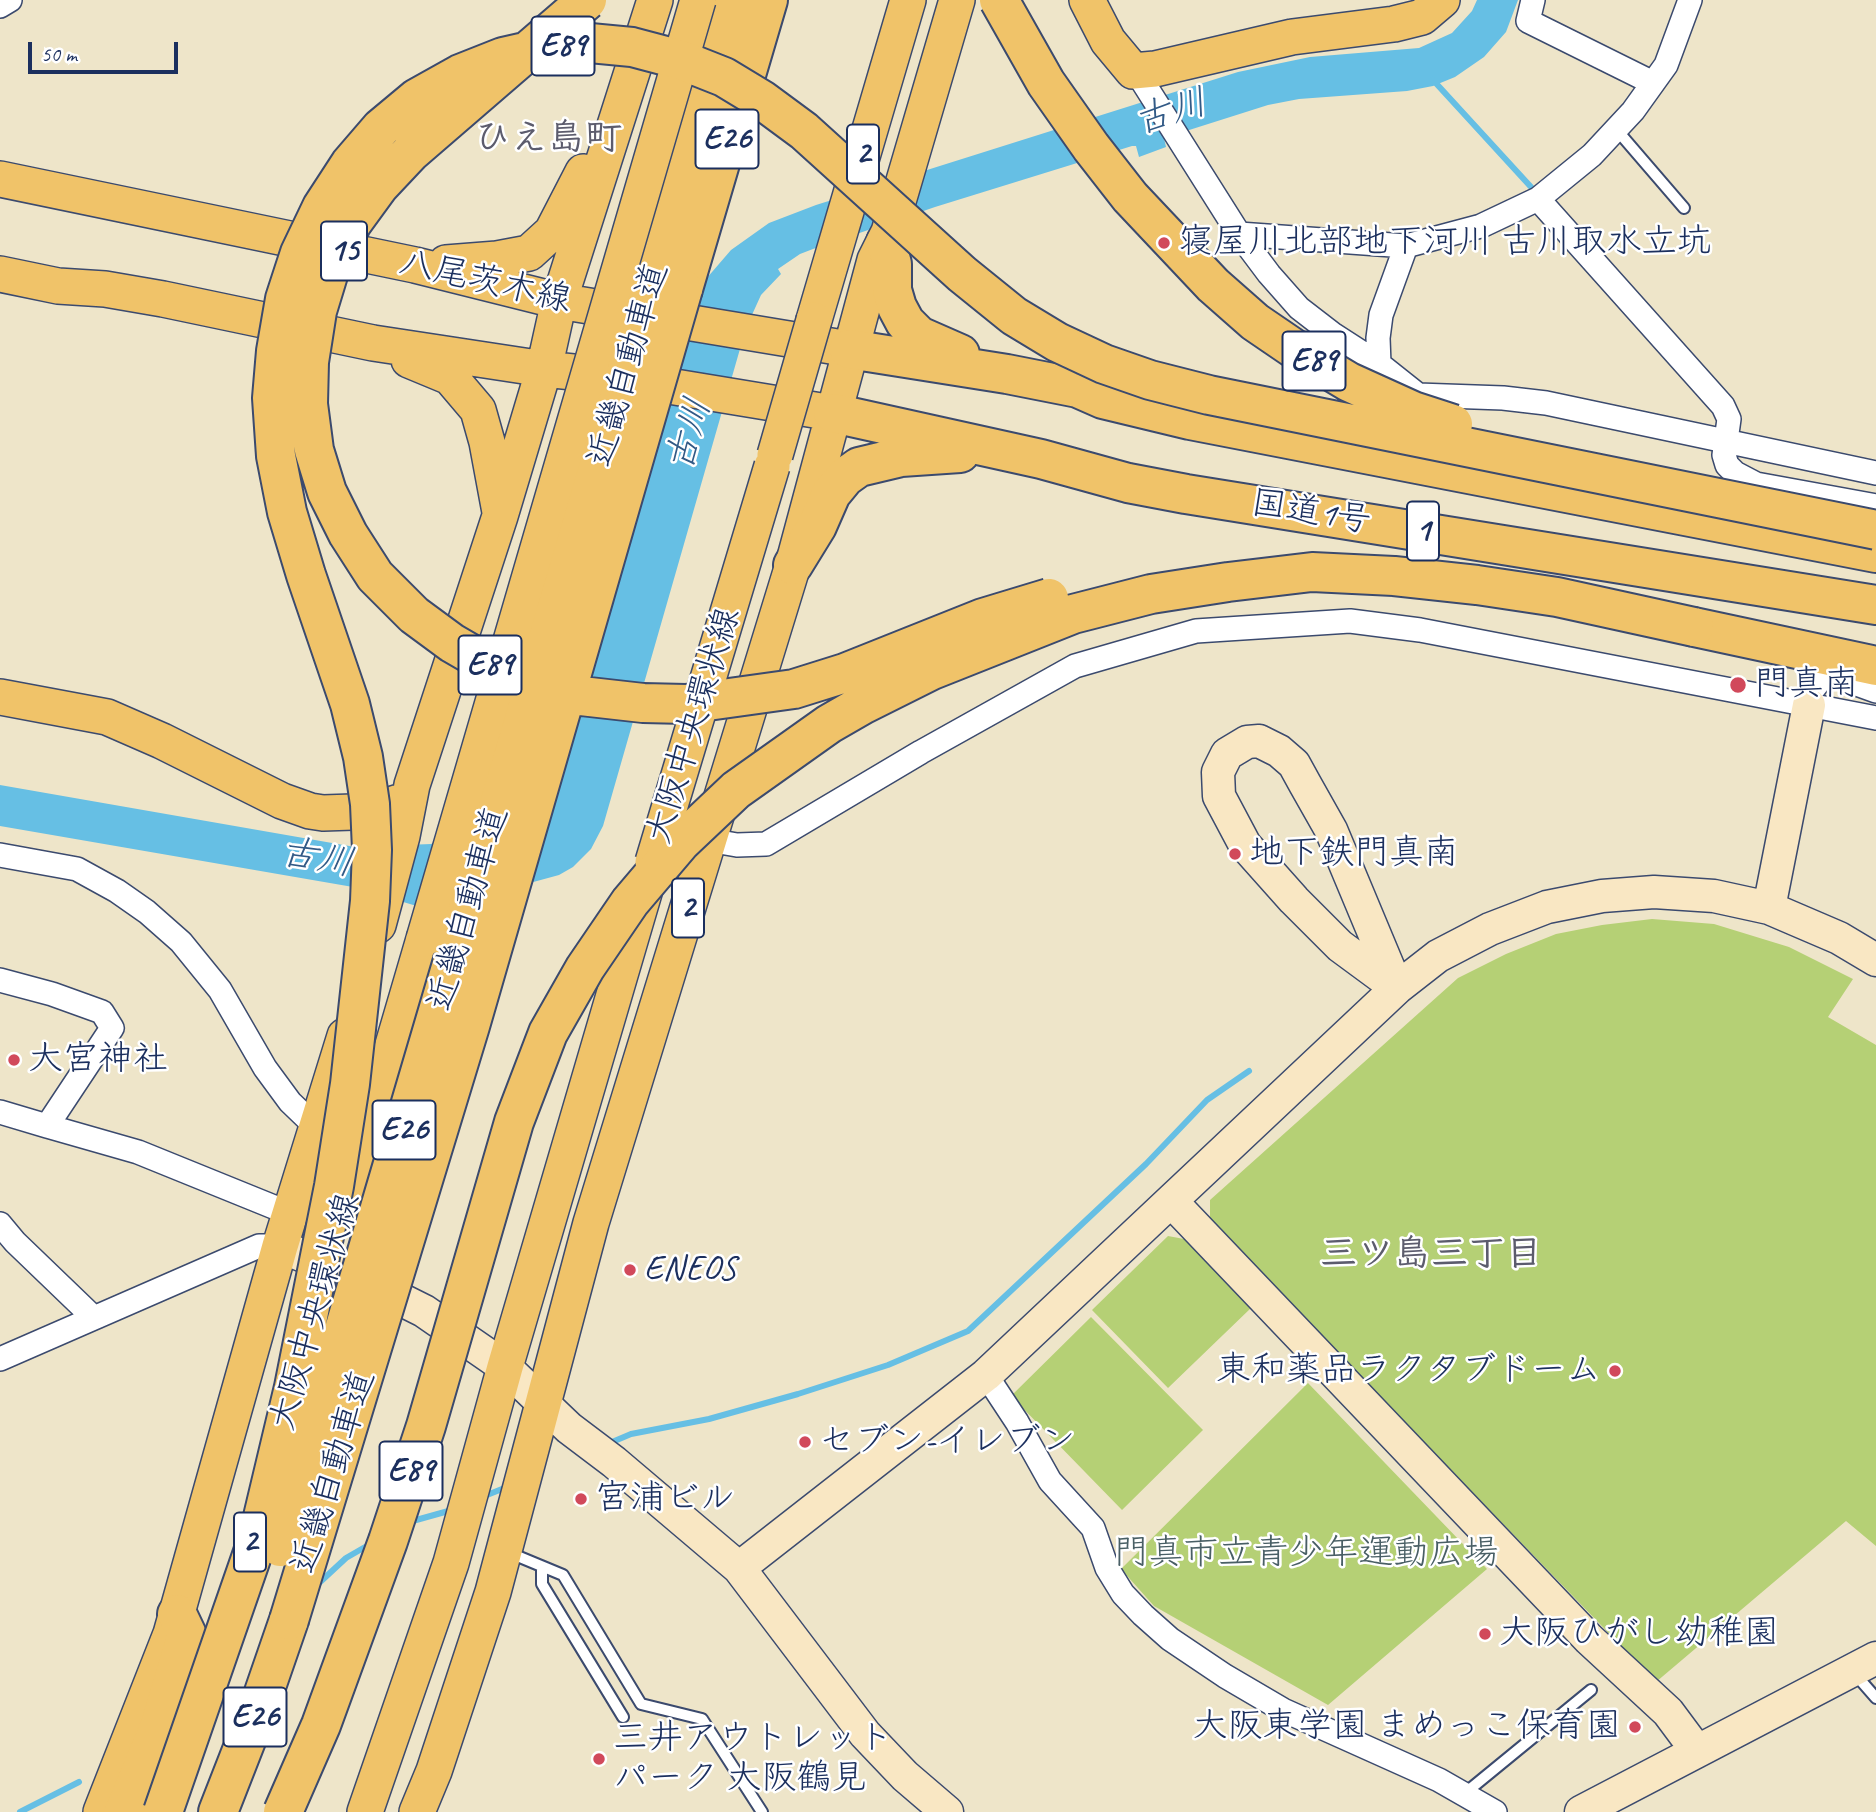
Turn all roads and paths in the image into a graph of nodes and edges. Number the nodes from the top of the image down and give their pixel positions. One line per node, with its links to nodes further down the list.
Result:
1 (10, 0): 14 (street)
2 (587, 0): 45 (highway, E89, bridge)
3 (654, 0): 17 (main road, 2)
4 (698, 0): 67 (main road, 大阪中央環状線 / 2, bridge)
5 (735, 0): 89 (highway, 近畿自動車道 / E26, bridge)
6 (768, 0): 90 (highway, 近畿自動車道 / E26, bridge)
7 (908, 0): 70 (main road, 大阪中央環状線 / 2, bridge)
8 (957, 0): 23 (main road, 2)
9 (999, 0): 40 (highway, E89, bridge)
10 (1087, 0): 15 (main road)
11 (1442, 0): 15 (main road)
12 (1533, 0): 16 (street)
13 (1690, 0): 16 (street)
14 (0, 6)
15 (1137, 75): 22 (street)
16 (1653, 83): 18 (street)
17 (616, 126): 25 (main road); 27 (main road, 2)
18 (1616, 130): 20 (street); 21 (lane)
19 (0, 179): 25 (main road, 八尾茨木線 / 15)
20 (1538, 199): 24 (street); 36 (street)
21 (1684, 208)
22 (1239, 234): 24 (street); 30 (street)
23 (887, 237): 29 (main road, 2); 32 (highway)
24 (1406, 246): 30 (street)
25 (415, 265): 27 (main road, 八尾茨木線 / 15)
26 (0, 274): 28 (main road, 八尾茨木線 / 15)
27 (559, 301): 29 (main road, 八尾茨木線 / 15); 31 (main road, 2)
28 (373, 343): 31 (main road, 八尾茨木線 / 15); 41 (main road)
29 (849, 349): 32 (highway, 国道1号 / 1); 34 (main road, 2)
30 (1379, 363): 33 (street)
31 (544, 369): 34 (main road, 八尾茨木線 / 15); 41 (main road, 2)
32 (1007, 374): 35 (highway, 国道1号 / 1)
33 (1418, 395): 35 (street); 36 (street)
34 (833, 413): 37 (highway, 国道1号 / 1); 44 (main road, 2)
35 (1265, 434): 43 (highway, 国道1号 / 1)
36 (1724, 441): 38 (street); 39 (street)
37 (973, 444): 44 (highway); 46 (highway, 国道1号 / 1)
38 (1876, 473)
39 (1876, 506)
40 (1773, 509): 42 (highway, E89, bridge); 88 (highway, E89, bridge)
41 (500, 516): 54 (main road, 2)
42 (1876, 530)
43 (1876, 553)
44 (793, 565): 55 (main road, 2)
45 (1312, 572): 49 (highway, E89, bridge); 91 (highway, E89, bridge)
46 (1758, 586): 47 (highway, 国道1号 / 1); 48 (highway)
47 (1876, 605)
48 (1876, 629)
49 (1876, 666)
50 (1876, 691): 52 (street)
51 (0, 697): 54 (main road)
52 (1809, 705): 53 (street); 55 (street); 57 (street)
53 (1876, 718)
54 (412, 785): 63 (main road, 2)
55 (708, 840): 72 (main road, 2)
56 (0, 855): 63 (street)
57 (1769, 908): 58 (street); 60 (street)
58 (1876, 960)
59 (0, 980): 62 (street)
60 (1397, 988): 60 (street); 64 (street)
61 (0, 1112): 62 (street)
62 (47, 1126): 66 (street)
63 (317, 1128): 66 (main road, 2)
64 (1172, 1202): 71 (street); 82 (street)
65 (0, 1224): 68 (street)
66 (286, 1230): 67 (street); 68 (street); 77 (main road, 2)
67 (328, 1267): 70 (street); 87 (main road, 大阪中央環状線 / 2)
68 (94, 1318): 69 (street)
69 (0, 1359)
70 (505, 1367): 72 (street); 74 (main road, 大阪中央環状線 / 2)
71 (986, 1375): 76 (street); 84 (street)
72 (542, 1404): 73 (main road, 2); 76 (street)
73 (504, 1550): 75 (lane); 83 (main road, 2)
74 (452, 1563): 83 (main road); 92 (main road, 大阪中央環状線 / 2)
75 (542, 1567): 81 (lane); 94 (lane)
76 (739, 1568): 95 (street)
77 (177, 1614): 85 (main road, 2); 86 (highway)
78 (1864, 1664): 80 (lane); 82 (street)
79 (1591, 1690): 84 (lane)
80 (1876, 1698)
81 (623, 1717)
82 (1697, 1751): 97 (street)
83 (434, 1771): 93 (main road, 2)
84 (1464, 1794): 96 (street)
85 (100, 1812)
86 (124, 1812)
87 (155, 1812)
88 (163, 1812)
89 (184, 1812)
90 (218, 1812)
91 (283, 1812)
92 (365, 1812)
93 (417, 1812)
94 (762, 1812)
95 (947, 1812)
96 (1495, 1812)
97 (1581, 1812)

